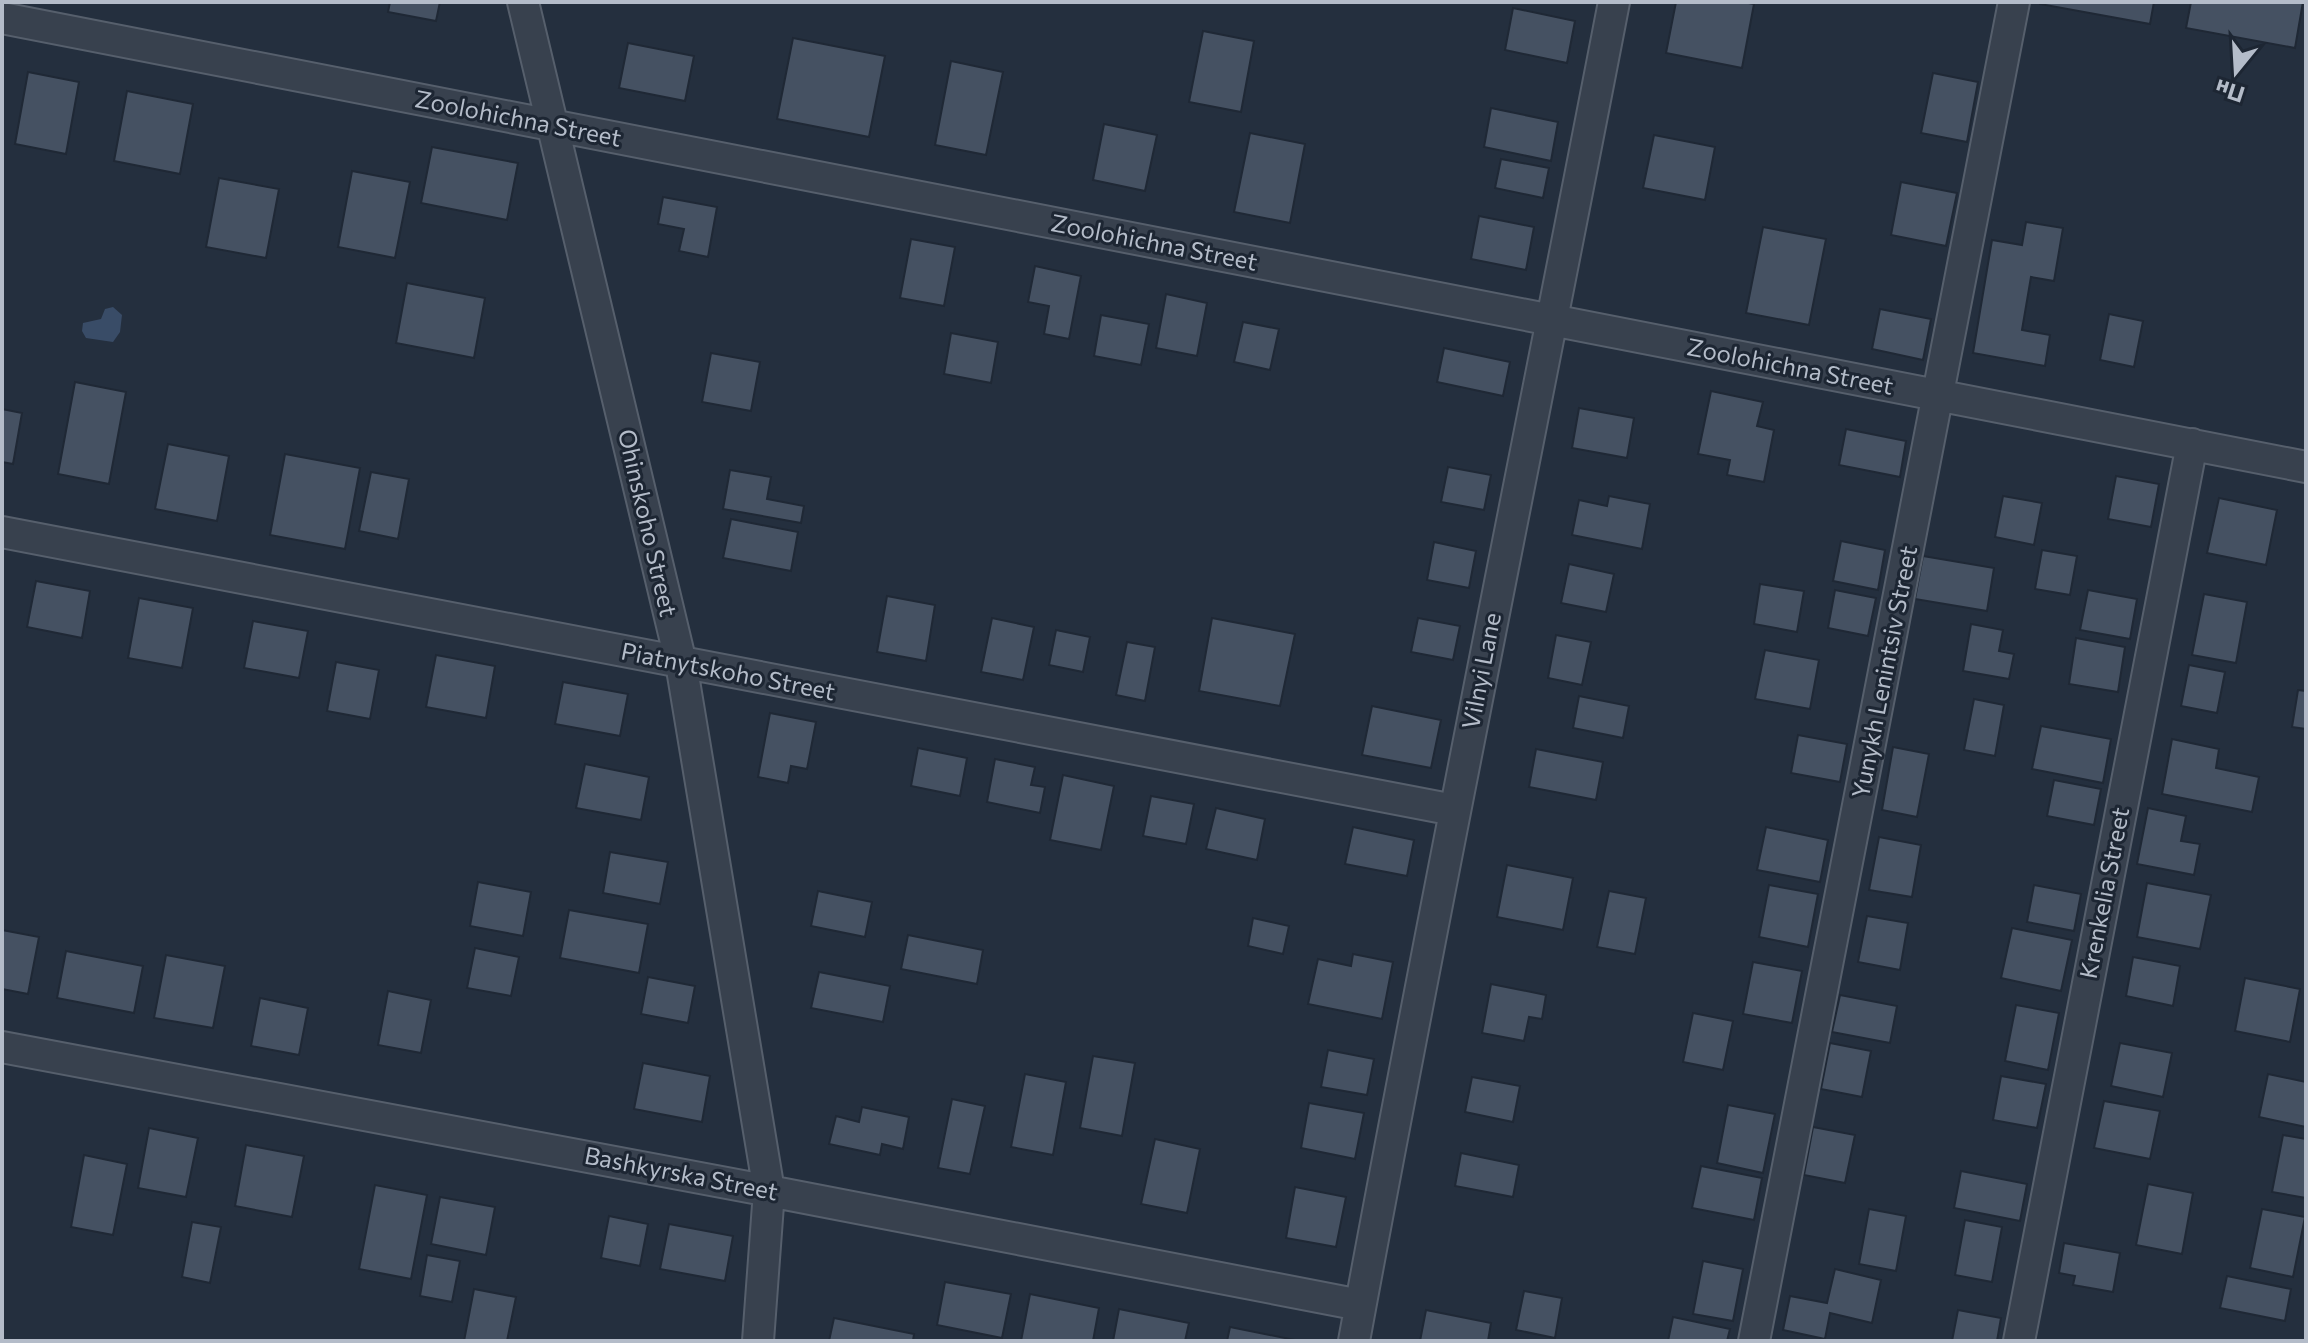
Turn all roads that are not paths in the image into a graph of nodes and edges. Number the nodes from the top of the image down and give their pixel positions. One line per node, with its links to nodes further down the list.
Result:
1 (523, 2): 5 (street, Ohinskoho Street)
2 (1614, 2): 6 (street, Vilnyi Lane)
3 (2014, 2): 7 (street, Yunykh Lenintsiv Street)
4 (2, 18): 5 (street, Zoolohichna Street)
5 (552, 126): 6 (street, Zoolohichna Street); 11 (street, Ohinskoho Street)
6 (1553, 320): 7 (street, Zoolohichna Street); 12 (street, Vilnyi Lane)
7 (1938, 396): 8 (street, Zoolohichna Street); 18 (street, Yunykh Lenintsiv Street)
8 (2192, 444): 9 (street, Zoolohichna Street); 19 (street, Krenkelia Street)
9 (2306, 467)
10 (2, 532): 11 (street, Piatnytskoho Street)
11 (681, 663): 12 (street, Piatnytskoho Street); 14 (street, Ohinskoho Street)
12 (1454, 810): 15 (street, Vilnyi Lane)
13 (2, 1047): 14 (street, Bashkyrska Street)
14 (769, 1191): 15 (street, Bashkyrska Street); 16 (street, Ohinskoho Street)
15 (1360, 1305): 17 (street, Vilnyi Lane)
16 (758, 1341)
17 (1354, 1341)
18 (1754, 1341)
19 (2019, 1341)

